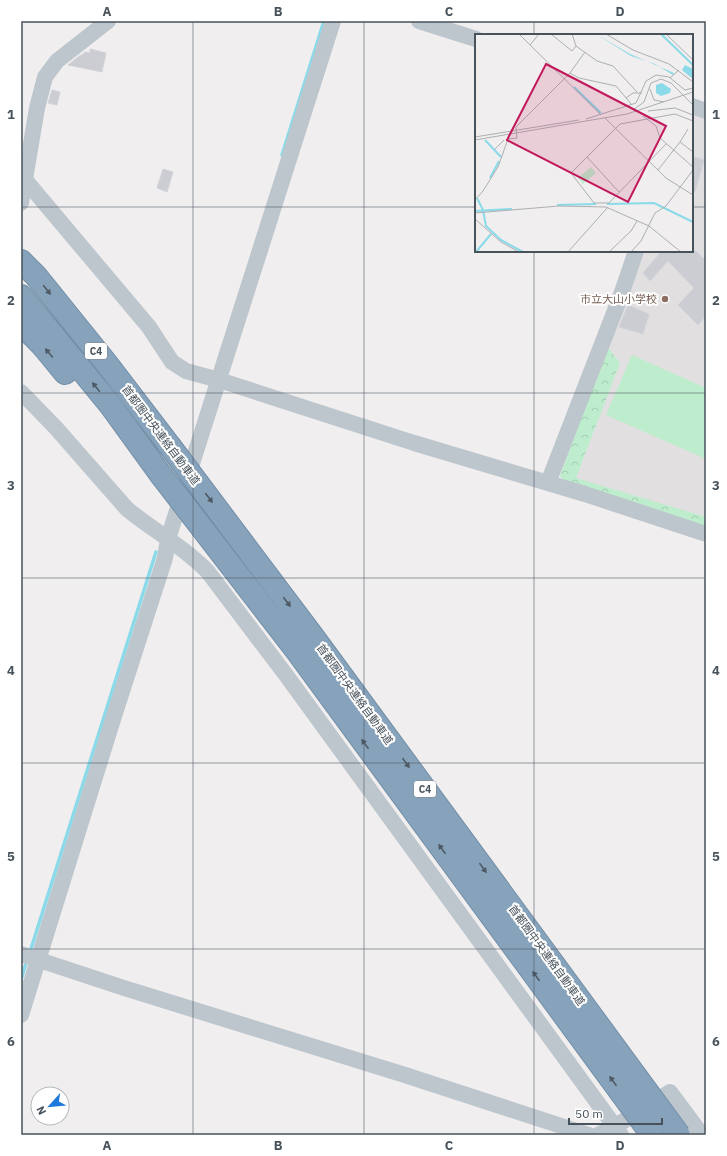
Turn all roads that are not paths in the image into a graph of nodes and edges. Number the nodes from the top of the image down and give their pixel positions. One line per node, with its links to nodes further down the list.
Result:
1 (108, 21): 7 (street)
2 (333, 21): 13 (street)
3 (419, 21): 4 (street)
4 (475, 39)
5 (693, 106): 6 (street)
6 (706, 110)
7 (23, 178): 8 (street); 13 (street)
8 (21, 202)
9 (636, 252): 16 (street)
10 (21, 261): 26 (highway, 首都圏中央連絡自動車道 / C4, one-way to 26, bridge)
11 (21, 296): 15 (highway, 首都圏中央連絡自動車道 / C4, one-way to 11)
12 (21, 324): 15 (highway, one-way to 12)
13 (219, 380): 16 (street); 18 (street)
14 (21, 392): 18 (street)
15 (158, 477): 25 (highway, 首都圏中央連絡自動車道 / C4, one-way to 15, bridge)
16 (548, 483): 17 (street)
17 (706, 534)
18 (168, 539): 20 (street); 22 (street)
19 (21, 954): 20 (street)
20 (38, 959): 21 (street); 23 (street)
21 (21, 1015)
22 (618, 1131): 24 (street); 27 (street)
23 (588, 1135)
24 (598, 1135)
25 (652, 1135)
26 (679, 1135)
27 (702, 1135)

